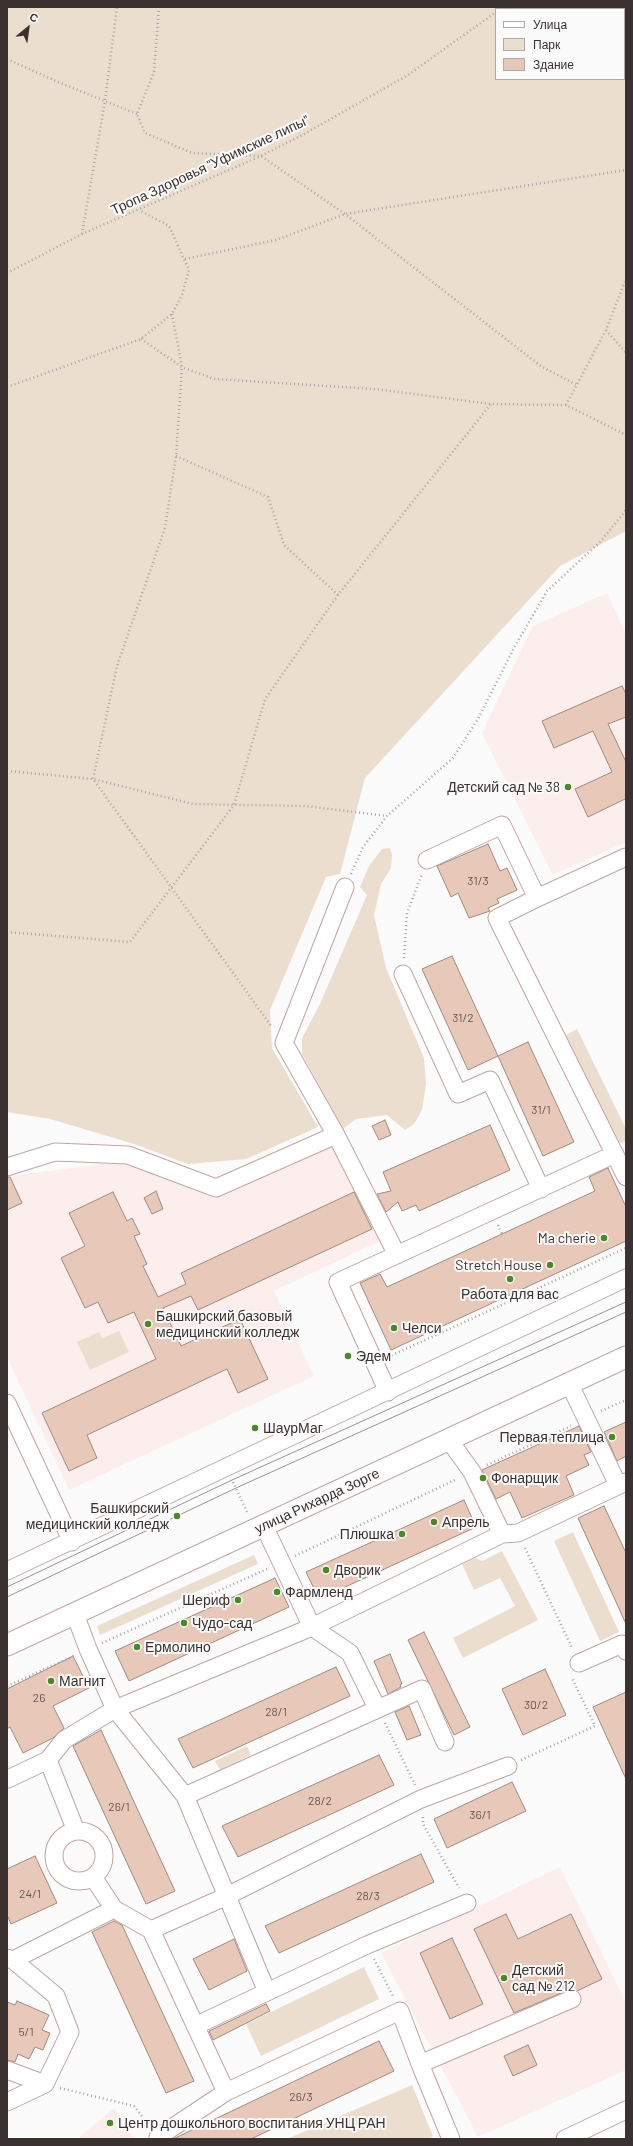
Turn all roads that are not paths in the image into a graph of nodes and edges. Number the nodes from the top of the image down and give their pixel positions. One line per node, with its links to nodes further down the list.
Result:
1 (626, 857): 4 (street)
2 (427, 860): 4 (street)
3 (345, 887): 6 (street)
4 (537, 898): 7 (street)
5 (403, 974): 10 (street)
6 (336, 1135): 8 (street); 11 (street)
7 (615, 1154): 9 (street); 10 (street)
8 (7, 1167)
9 (626, 1177)
10 (541, 1189): 11 (street)
11 (397, 1255): 15 (street)
12 (626, 1278): 15 (street)
13 (626, 1357): 14 (main road, улица Рихарда Зорге)
14 (569, 1383): 17 (main road, улица Рихарда Зорге); 18 (street)
15 (388, 1392): 21 (street)
16 (7, 1403): 21 (street)
17 (449, 1440): 19 (main road, улица Рихарда Зорге); 20 (street)
18 (622, 1484): 20 (street)
19 (260, 1528): 23 (main road, улица Рихарда Зорге); 24 (street)
20 (510, 1533): 24 (street)
21 (72, 1542): 22 (street)
22 (7, 1572)
23 (75, 1614): 25 (main road, улица Рихарда Зорге); 29 (street)
24 (312, 1627): 28 (street); 29 (street)
25 (7, 1645)
26 (626, 1651): 27 (street)
27 (578, 1663)
28 (377, 1708): 30 (street); 34 (street)
29 (115, 1709): 31 (street); 34 (street)
30 (445, 1742)
31 (48, 1760): 33 (street); 35 (street)
32 (508, 1766): 37 (street)
33 (7, 1779)
34 (185, 1796): 37 (street)
35 (76, 1831): 36 (street); 36 (street)
36 (93, 1877): 39 (street)
37 (227, 1896): 40 (street); 42 (street)
38 (467, 1903): 42 (street)
39 (114, 1909): 40 (street); 41 (street)
40 (151, 1930): 44 (street)
41 (10, 1959): 47 (street)
42 (267, 1992): 44 (street)
43 (572, 1999): 45 (street)
44 (195, 2026): 48 (street)
45 (420, 2064): 48 (street); 52 (street)
46 (7, 2070): 47 (street)
47 (45, 2084): 49 (street)
48 (226, 2092): 51 (street)
49 (7, 2102)
50 (626, 2110): 53 (street)
51 (158, 2137)
52 (451, 2139)
53 (565, 2139)

